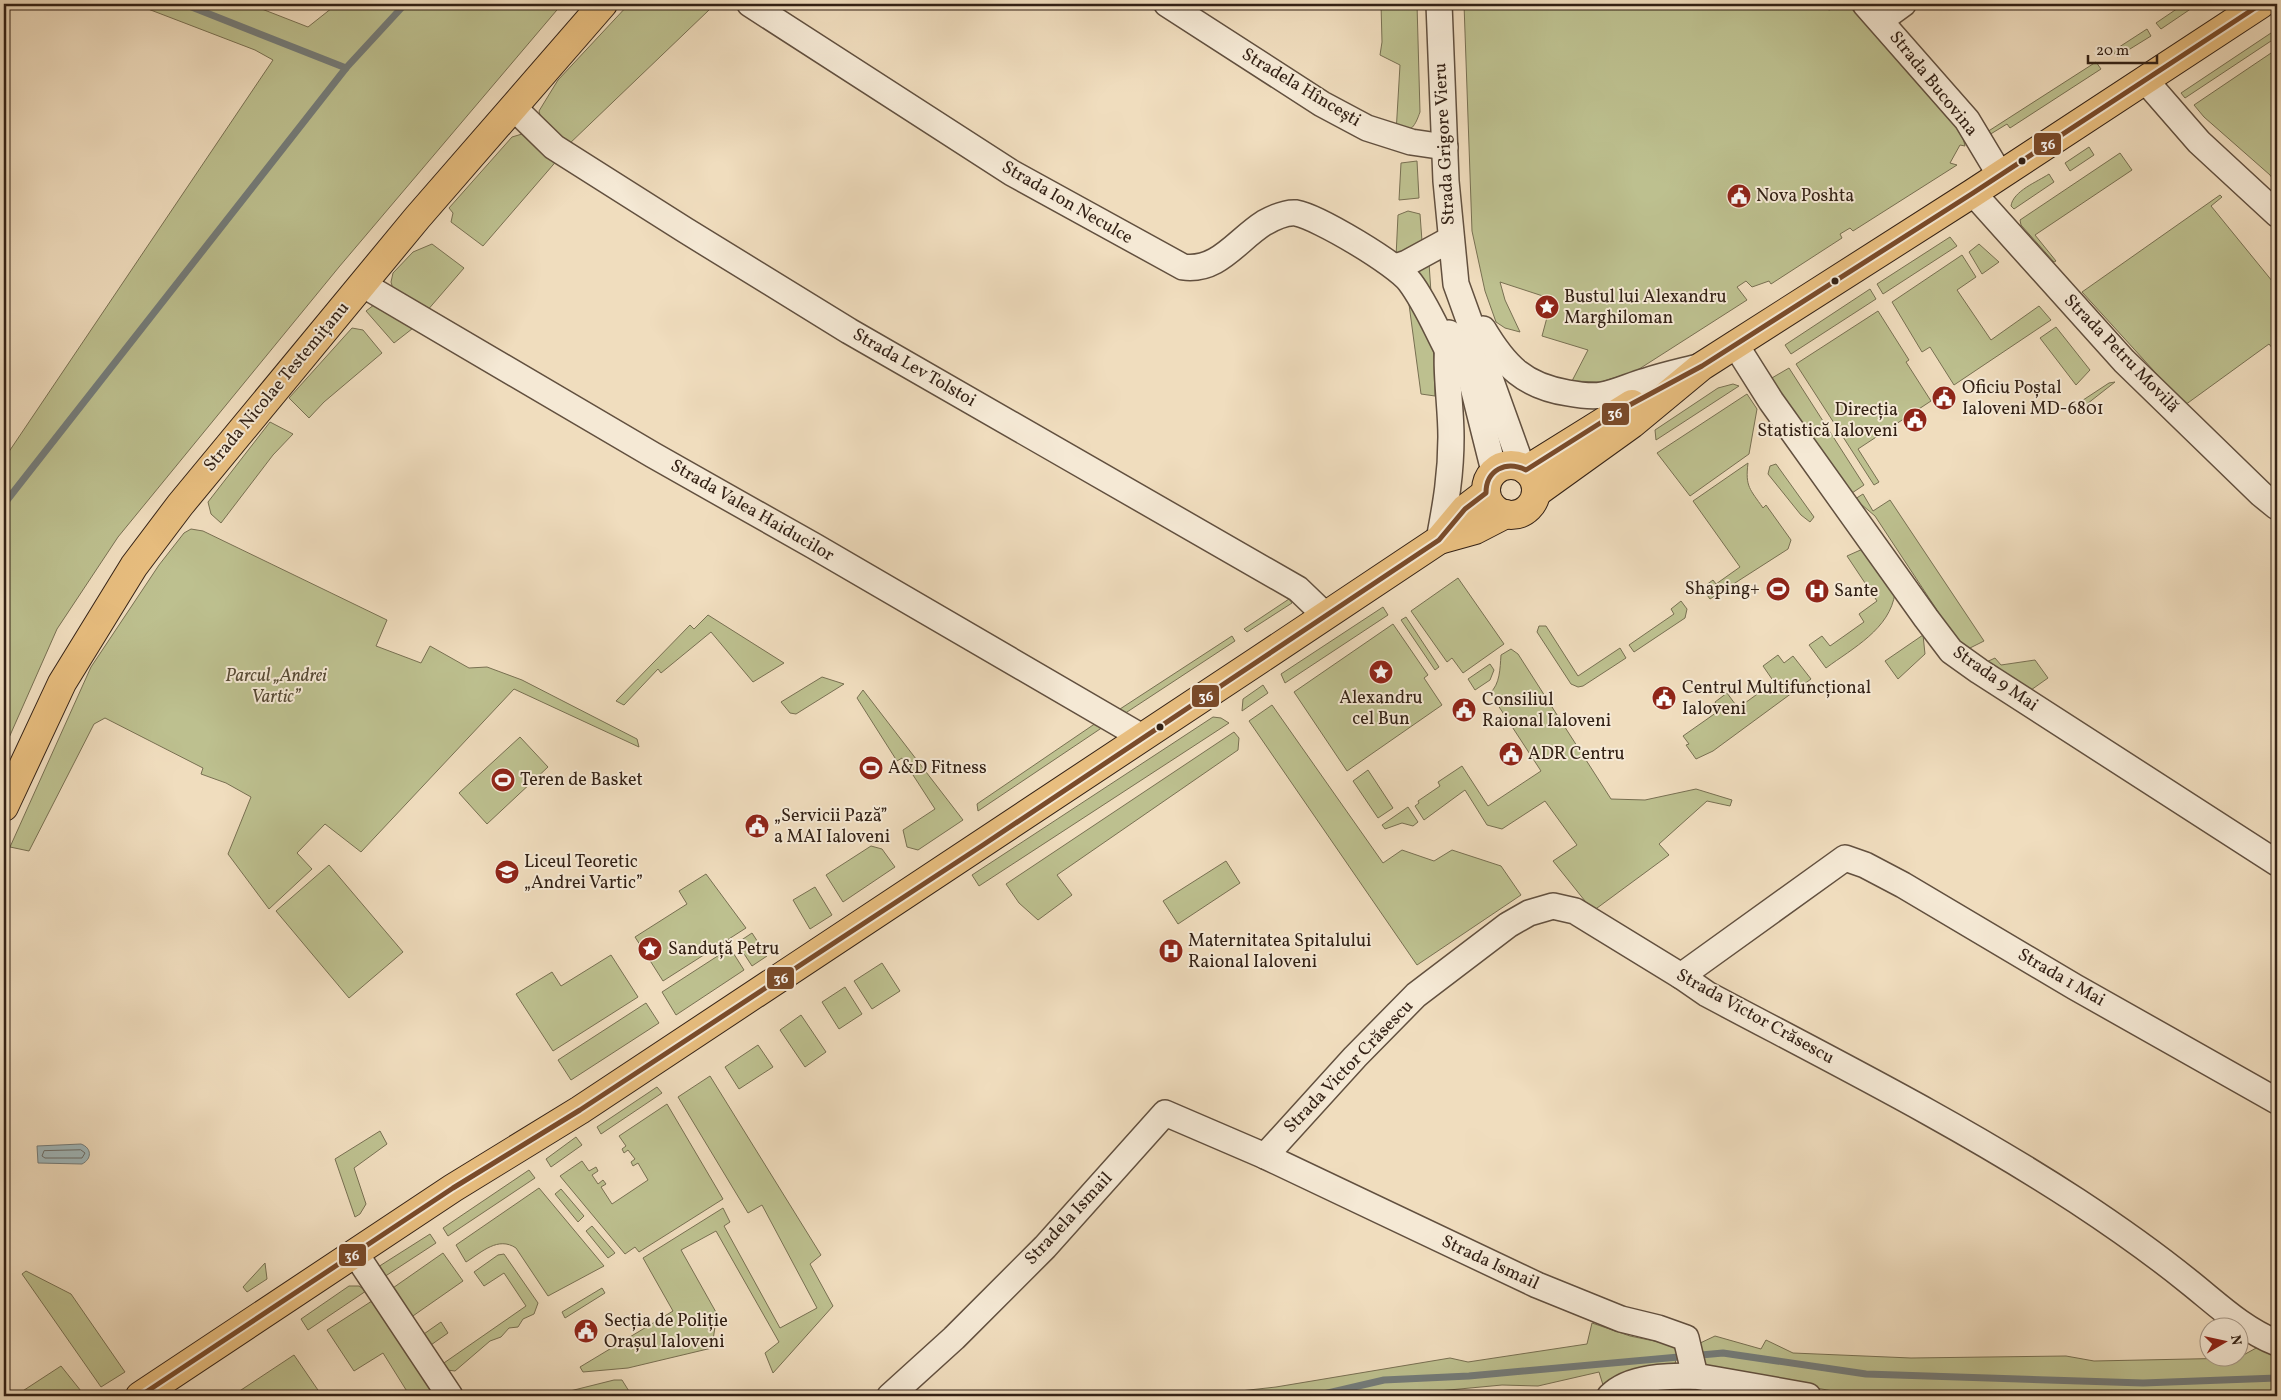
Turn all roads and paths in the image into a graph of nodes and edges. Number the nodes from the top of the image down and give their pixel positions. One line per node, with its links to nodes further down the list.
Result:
1 (603, 4): 9 (main road, Strada Nicolae Testemițanu)
2 (750, 4): 15 (street, Strada Ion Neculce)
3 (1168, 4): 10 (street, Stradela Hîncești)
4 (1439, 4): 10 (street, Strada Grigore Vieru)
5 (1903, 4): 7 (street, Strada Bucovina)
6 (2261, 4): 8 (main road)
7 (1873, 12): 11 (street, Strada Bucovina)
8 (2145, 80): 11 (main road); 13 (street)
9 (512, 107): 16 (main road, Strada Nicolae Testemițanu); 26 (street, Strada Lev Tolstoi)
10 (1445, 147): 14 (street, Strada Grigore Vieru)
11 (2000, 175): 12 (main road)
12 (1973, 193): 18 (main road); 23 (street, Strada Petru Movilă)
13 (2277, 214)
14 (1451, 239): 15 (street); 17 (street, Strada Grigore Vieru)
15 (1395, 267): 19 (street, Strada Ion Neculce)
16 (362, 284): 27 (street, Strada Valea Haiducilor); 28 (main road, Strada Nicolae Testemițanu)
17 (1455, 295): 19 (street); 20 (street); 21 (street); 22 (street)
18 (1736, 344): 20 (main road); 29 (street, Strada 9 Mai)
19 (1447, 348): 25 (street)
20 (1702, 366): 21 (main road)
21 (1528, 476): 22 (main road); 24 (main road)
22 (1490, 482): 24 (main road); 25 (main road)
23 (2277, 507)
24 (1506, 514): 25 (main road)
25 (1439, 540): 26 (main road)
26 (1325, 615): 27 (main road)
27 (1142, 737): 33 (main road)
28 (4, 807)
29 (2277, 863)
30 (1681, 976): 31 (street, Strada 1 Mai); 32 (street, Strada Victor Crăsescu); 34 (street, Strada Victor Crăsescu)
31 (2277, 1101)
32 (1265, 1156): 35 (street, Strada Ismail); 39 (street, Stradela Ismail)
33 (355, 1253): 37 (main road); 38 (street)
34 (2277, 1343)
35 (1695, 1376): 36 (street); 40 (street)
36 (1611, 1395)
37 (140, 1396)
38 (450, 1396)
39 (890, 1396)
40 (1808, 1396)

